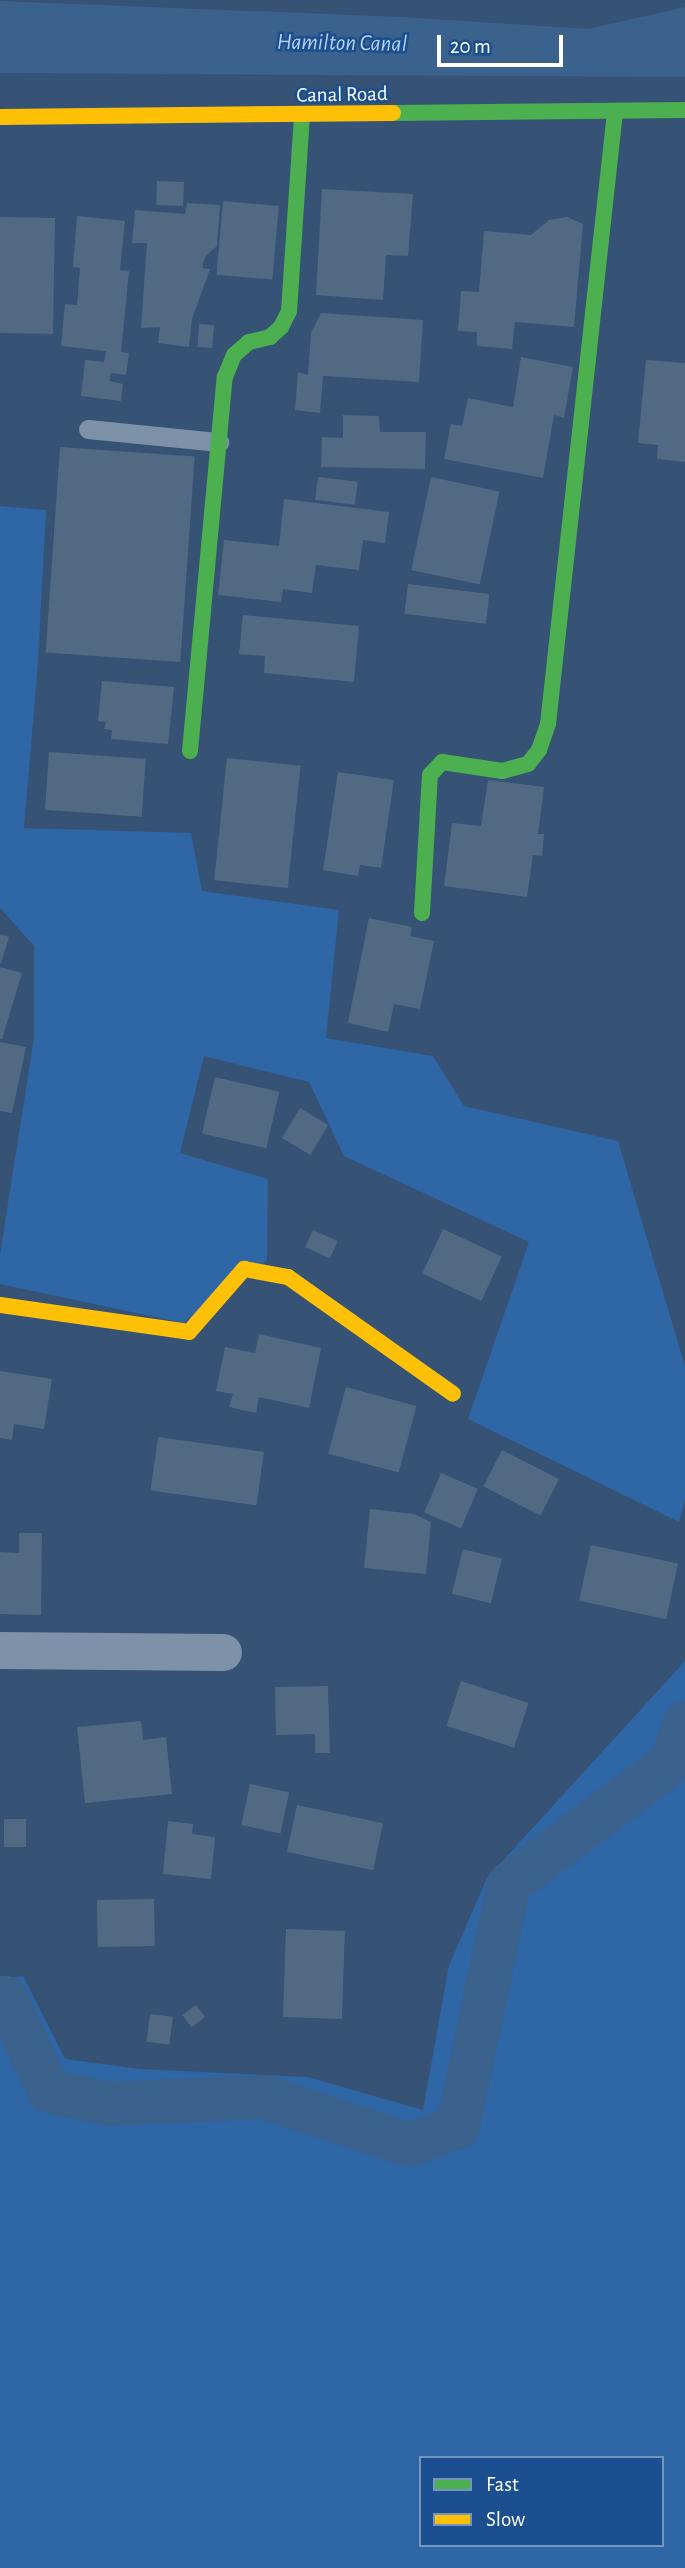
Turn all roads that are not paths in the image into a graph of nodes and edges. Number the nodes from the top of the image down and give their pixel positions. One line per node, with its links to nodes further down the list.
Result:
1 (685, 110): 2 (street, Canal Road)
2 (615, 112): 3 (street, Canal Road); 8 (street)
3 (302, 116): 4 (street, Canal Road); 6 (street)
4 (0, 117)
5 (88, 429): 6 (lane)
6 (219, 442): 7 (street)
7 (190, 751)
8 (422, 913)
9 (0, 1305): 10 (street)
10 (453, 1394)
11 (0, 1650): 12 (street)
12 (223, 1652)

